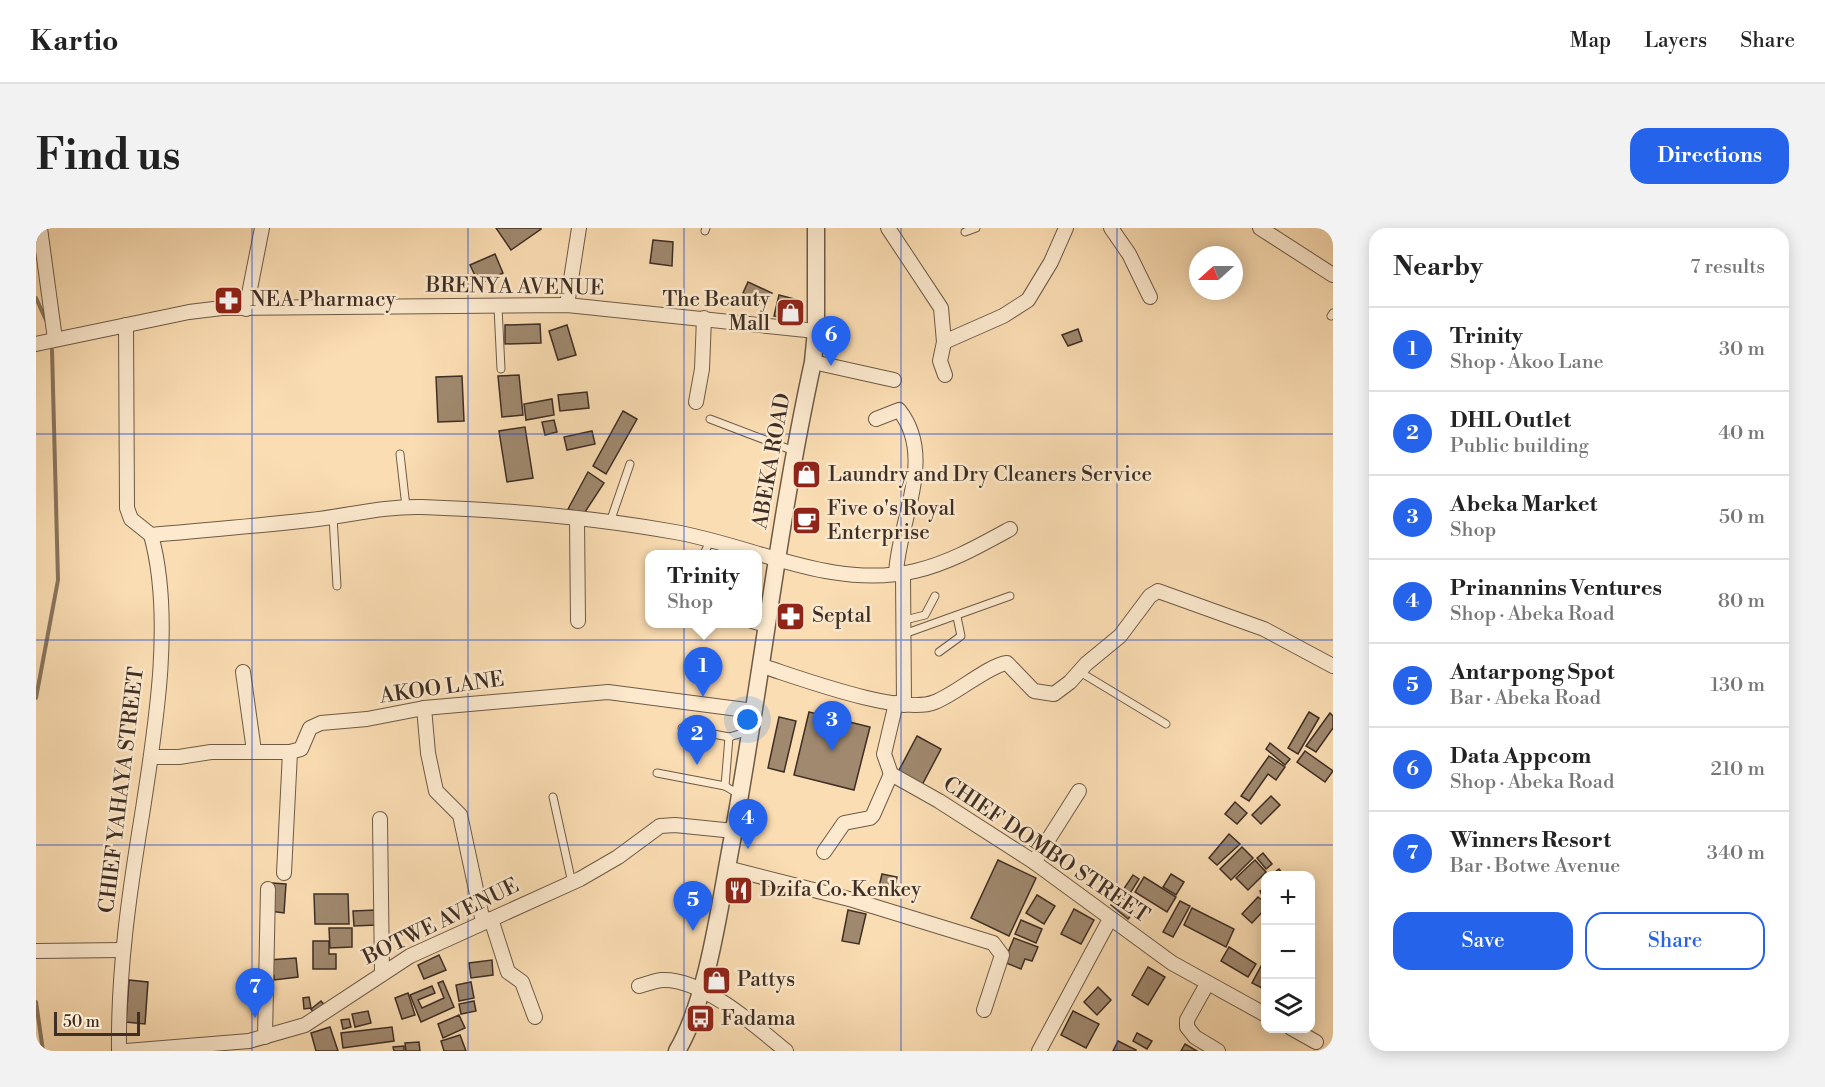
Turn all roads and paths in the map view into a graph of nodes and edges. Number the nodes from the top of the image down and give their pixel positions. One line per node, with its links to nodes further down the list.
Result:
1 (40, 228): 19 (street)
2 (262, 228): 15 (street)
3 (579, 228): 13 (street)
4 (816, 228): 18 (street, ABEKA ROAD)
5 (888, 228): 20 (street)
6 (976, 228): 10 (lane)
7 (1066, 228): 20 (street)
8 (1112, 228): 12 (street)
9 (1260, 228): 11 (street)
10 (965, 232)
11 (1333, 275)
12 (1150, 297)
13 (567, 305): 14 (street, BRENYA AVENUE); 16 (street, BRENYA AVENUE)
14 (498, 307): 15 (street, BRENYA AVENUE); 23 (lane)
15 (246, 309): 17 (street, BRENYA AVENUE)
16 (704, 318): 18 (street, BRENYA AVENUE); 26 (street)
17 (126, 325): 19 (street, BRENYA AVENUE); 37 (street)
18 (816, 331): 22 (street, ABEKA ROAD)
19 (55, 339): 21 (street, BRENYA AVENUE)
20 (944, 342): 24 (street)
21 (36, 344)
22 (813, 362): 25 (street); 29 (street, ABEKA ROAD)
23 (501, 369)
24 (945, 375)
25 (894, 380)
26 (696, 402)
27 (710, 419): 29 (lane)
28 (876, 419): 43 (street)
29 (797, 452): 42 (street, ABEKA ROAD)
30 (400, 454): 32 (lane)
31 (630, 464): 35 (lane)
32 (406, 507): 33 (street); 34 (street)
33 (333, 517): 37 (street); 44 (lane)
34 (577, 519): 35 (street); 48 (street)
35 (610, 522): 38 (street)
36 (1010, 529): 43 (street)
37 (151, 535): 66 (street, CHIEF YAHAYA STREET)
38 (710, 541): 39 (lane); 40 (street)
39 (706, 550)
40 (742, 550)
41 (762, 556): 42 (street)
42 (778, 560): 43 (street); 51 (street, ABEKA ROAD)
43 (900, 573): 49 (street)
44 (337, 586)
45 (935, 596): 49 (lane)
46 (1010, 596): 47 (lane)
47 (957, 617): 49 (lane); 52 (lane)
48 (578, 621)
49 (905, 627): 57 (street)
50 (762, 628): 51 (lane)
51 (768, 630): 53 (street, ABEKA ROAD)
52 (939, 652)
53 (762, 666): 57 (street); 59 (street, ABEKA ROAD)
54 (1333, 666): 56 (street)
55 (243, 672): 64 (street)
56 (1080, 672): 57 (street); 60 (lane)
57 (900, 704): 68 (street)
58 (424, 708): 59 (street, AKOO LANE); 65 (street, AKOO LANE); 82 (street)
59 (754, 711): 62 (street, ABEKA ROAD)
60 (1166, 724)
61 (682, 728): 63 (lane)
62 (751, 731): 63 (lane); 71 (street, ABEKA ROAD)
63 (729, 737): 69 (lane)
64 (254, 751): 65 (street); 66 (street)
65 (290, 752): 78 (street)
66 (151, 757): 83 (street, CHIEF YAHAYA STREET)
67 (657, 773): 69 (lane)
68 (891, 774): 75 (street); 76 (street, CHIEF DOMBO STREET)
69 (725, 786): 71 (lane)
70 (1079, 791): 76 (street)
71 (740, 795): 74 (street, ABEKA ROAD)
72 (553, 797): 79 (lane)
73 (380, 819): 85 (street)
74 (734, 831): 77 (street, ABEKA ROAD); 79 (street, BOTWE AVENUE)
75 (824, 852)
76 (1034, 862): 81 (street, CHIEF DOMBO STREET)
77 (727, 868): 88 (street, ABEKA ROAD); 89 (street)
78 (284, 873)
79 (572, 883): 82 (street, BOTWE AVENUE)
80 (267, 889): 93 (street)
81 (1110, 919): 86 (street, CHIEF DOMBO STREET); 99 (street)
82 (487, 921): 85 (street, BOTWE AVENUE); 91 (street)
83 (123, 950): 84 (street); 95 (street, CHIEF YAHAYA STREET)
84 (36, 951)
85 (382, 974): 93 (street, BOTWE AVENUE)
86 (1207, 984): 90 (street, CHIEF DOMBO STREET); 100 (street)
87 (639, 986): 88 (street)
88 (701, 990): 97 (street, ABEKA ROAD); 98 (street)
89 (984, 1010)
90 (1261, 1012)
91 (534, 1017)
92 (1299, 1033): 94 (street)
93 (266, 1037): 96 (street, BOTWE AVENUE)
94 (1316, 1042)
95 (119, 1051)
96 (126, 1051)
97 (677, 1051)
98 (786, 1051)
99 (1039, 1051)
100 (1218, 1051)

